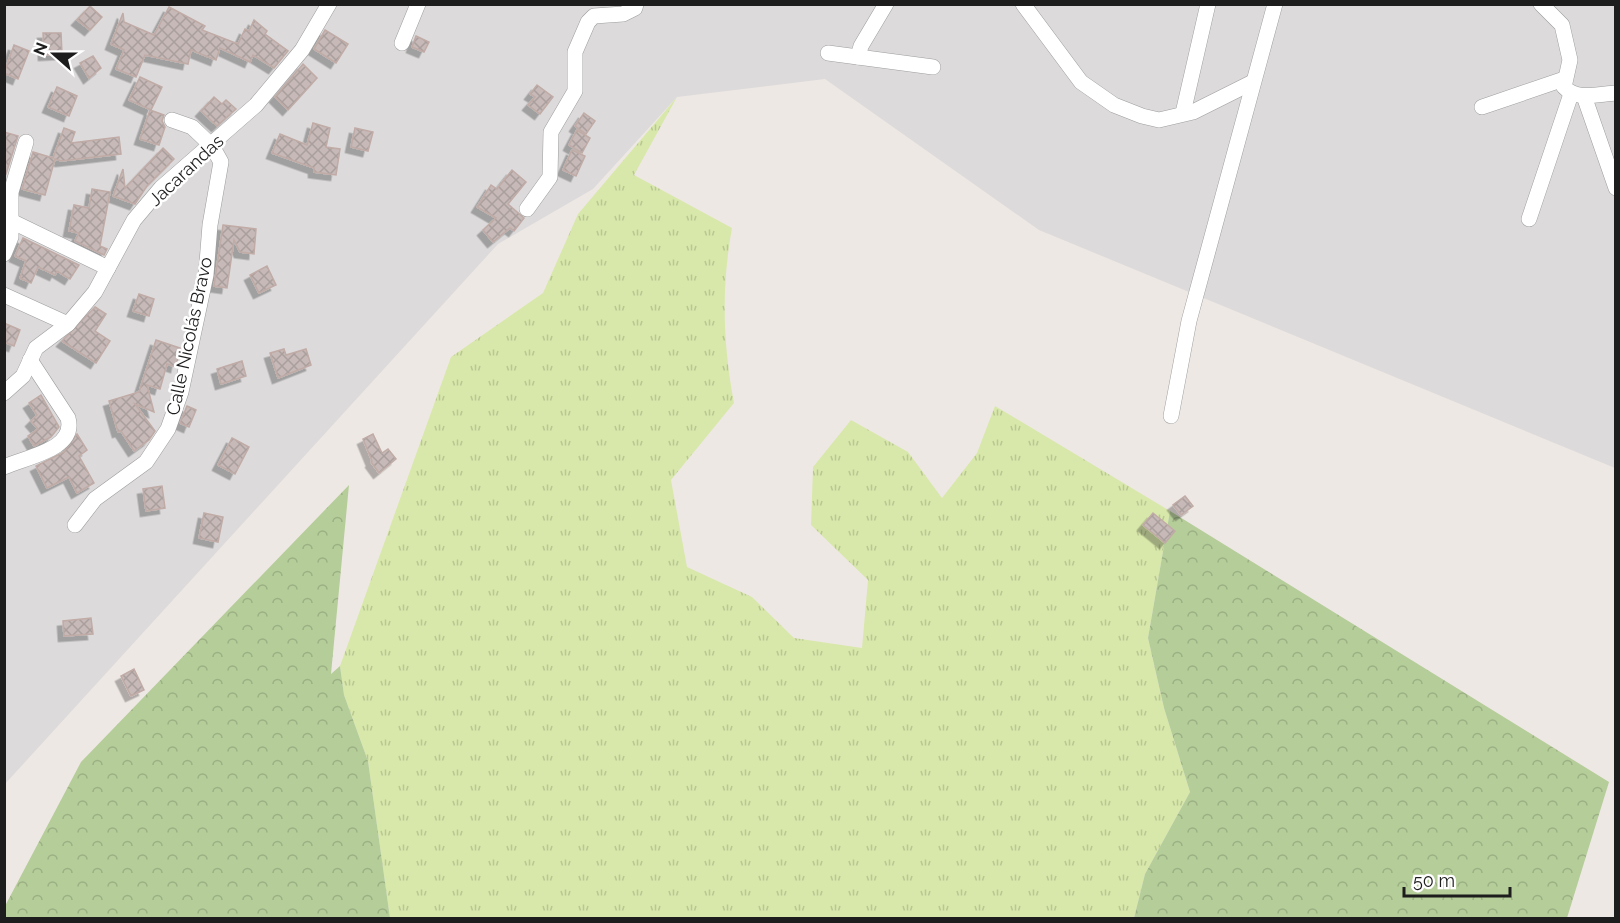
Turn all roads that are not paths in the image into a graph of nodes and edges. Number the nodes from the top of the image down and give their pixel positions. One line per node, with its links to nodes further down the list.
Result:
1 (329, 4): 21 (street, Jacarandas)
2 (418, 4): 9 (street)
3 (886, 4): 11 (street)
4 (1023, 4): 18 (street)
5 (1208, 4): 18 (street)
6 (1275, 4): 14 (street)
7 (1542, 4): 13 (street)
8 (635, 6): 23 (street)
9 (402, 43)
10 (828, 53): 11 (street)
11 (858, 57): 12 (street)
12 (933, 67)
13 (1564, 79): 16 (street); 17 (street)
14 (1253, 82): 18 (street); 32 (street)
15 (1616, 93): 16 (street)
16 (1577, 95): 22 (street); 24 (street)
17 (1482, 107)
18 (1183, 113)
19 (172, 120): 21 (street)
20 (26, 142): 25 (street)
21 (212, 146): 27 (street, Jacarandas); 34 (street, Calle Nicolás Bravo)
22 (1616, 188)
23 (527, 209)
24 (1529, 219)
25 (11, 221): 26 (street); 27 (street)
26 (4, 254)
27 (108, 268): 29 (street, Jacarandas)
28 (4, 295): 29 (street)
29 (68, 324): 30 (street, Jacarandas)
30 (30, 360): 31 (street, Jacarandas); 33 (street)
31 (4, 393)
32 (1171, 416)
33 (4, 467)
34 (75, 525)

